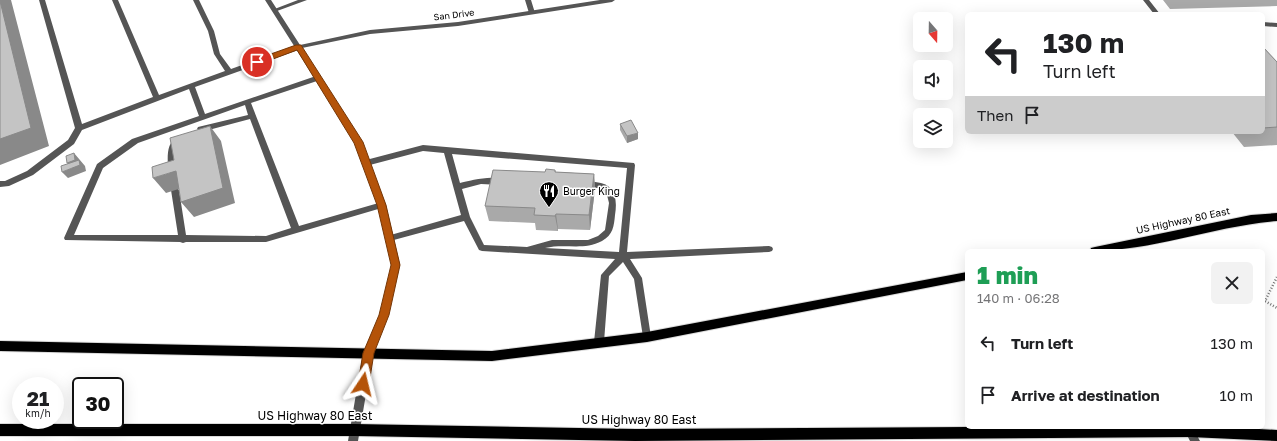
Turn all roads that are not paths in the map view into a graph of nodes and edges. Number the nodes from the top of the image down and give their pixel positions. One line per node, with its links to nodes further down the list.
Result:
1 (42, 0): 22 (street)
2 (115, 0): 18 (street)
3 (196, 0): 15 (street)
4 (268, 0): 9 (street)
5 (304, 0): 9 (street)
6 (528, 0): 10 (street)
7 (612, 0): 10 (street, San Drive)
8 (1146, 0): 11 (street)
9 (275, 10): 14 (street)
10 (532, 12): 14 (street, San Drive)
11 (1155, 12)
12 (1265, 24): 13 (street)
13 (1277, 25)
14 (299, 47): 15 (street, San Drive); 16 (street)
15 (229, 72): 17 (street, San Drive)
16 (318, 78): 19 (street); 24 (street)
17 (191, 86): 18 (street, San Drive); 21 (street)
18 (157, 98): 22 (street, San Drive)
19 (247, 102): 20 (street); 21 (street)
20 (253, 116): 25 (street); 34 (street)
21 (203, 117): 36 (street)
22 (79, 128): 27 (street)
23 (447, 151): 24 (street); 29 (street); 42 (street)
24 (366, 163): 31 (street)
25 (174, 179)
26 (513, 182): 29 (street)
27 (0, 184)
28 (577, 184): 41 (street)
29 (457, 187): 32 (street)
30 (175, 190): 36 (street)
31 (382, 205): 34 (street); 35 (street)
32 (466, 217): 35 (street); 41 (street)
33 (1277, 217): 37 (main road, US Highway 80 East)
34 (296, 230): 36 (street)
35 (390, 238): 47 (street)
36 (183, 240)
37 (1133, 244): 39 (main road, US Highway 80 East); 40 (main road)
38 (769, 249): 42 (street)
39 (1106, 249)
40 (1119, 249)
41 (526, 251): 42 (street)
42 (622, 256): 44 (street); 45 (street)
43 (965, 276): 44 (main road)
44 (647, 337): 45 (main road)
45 (599, 342): 47 (main road)
46 (0, 346): 47 (main road)
47 (368, 353): 50 (street)
48 (1176, 429): 52 (main road)
49 (0, 430): 50 (main road, US Highway 80 East)
50 (354, 435): 51 (main road, US Highway 80 East)
51 (457, 436): 55 (main road, US Highway 80 East)
52 (1193, 436): 53 (main road, US Highway 80 East); 54 (main road, US Highway 80 East)
53 (1277, 436)
54 (978, 437): 55 (main road, US Highway 80 East)
55 (607, 438)

